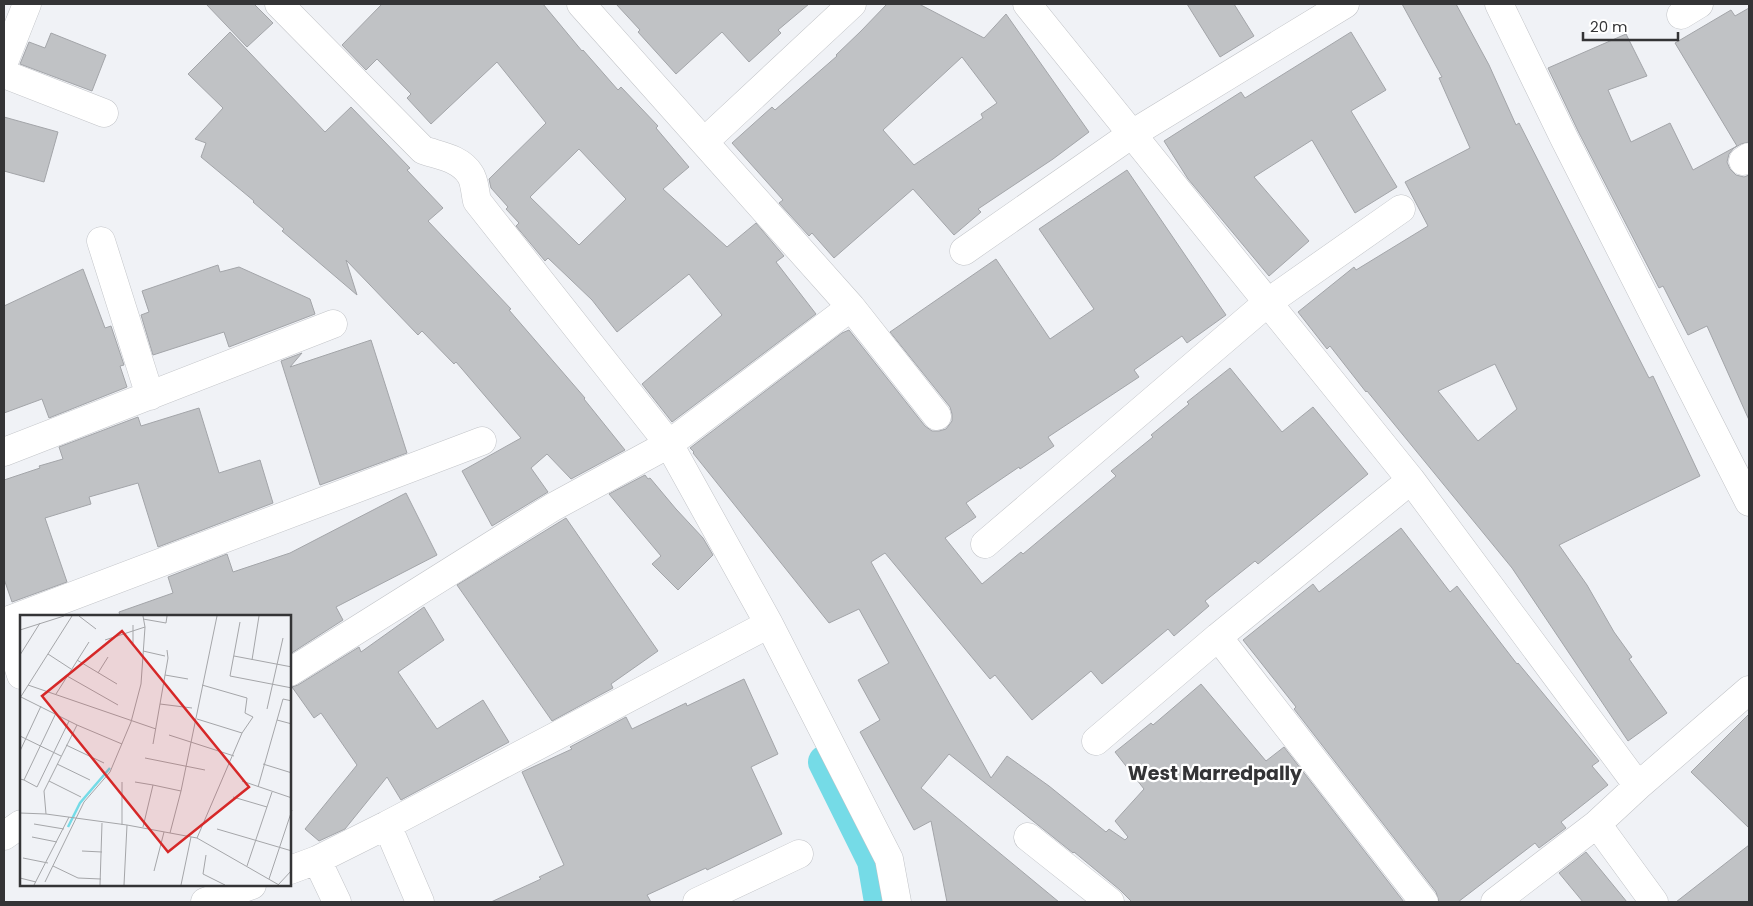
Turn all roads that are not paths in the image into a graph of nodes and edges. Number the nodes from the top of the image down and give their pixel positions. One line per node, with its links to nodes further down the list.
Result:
1 (27, 4): 8 (street)
2 (279, 4): 22 (street)
3 (581, 4): 12 (street)
4 (852, 4): 12 (street)
5 (1027, 4): 11 (street)
6 (1345, 4): 11 (street)
7 (1498, 4): 25 (street)
8 (4, 62)
9 (4, 74): 10 (street)
10 (104, 112)
11 (1132, 134): 15 (street); 16 (street)
12 (705, 141): 17 (street)
13 (1401, 209): 16 (street)
14 (101, 242): 19 (street)
15 (964, 251)
16 (1267, 303): 24 (street); 26 (street)
17 (857, 315): 20 (street); 22 (street)
18 (333, 324): 19 (street)
19 (150, 396): 23 (street)
20 (937, 416)
21 (482, 442): 28 (street)
22 (670, 444): 30 (street); 32 (street)
23 (4, 452)
24 (1411, 480): 31 (street); 36 (street)
25 (1749, 502)
26 (985, 544)
27 (20, 615): 29 (street)
28 (20, 615)
29 (4, 621): 33 (street)
30 (758, 630): 39 (street); 50 (street)
31 (1218, 637): 35 (street); 52 (street)
32 (291, 671)
33 (20, 672)
34 (1749, 690): 36 (street)
35 (1096, 741)
36 (1638, 786): 37 (street)
37 (1597, 824): 53 (street); 54 (street)
38 (20, 825): 40 (street)
39 (386, 825): 43 (street); 48 (street)
40 (4, 836)
41 (1028, 837): 51 (street)
42 (799, 854): 49 (street)
43 (317, 860): 44 (street); 47 (street)
44 (291, 870)
45 (249, 886): 46 (street)
46 (205, 902)
47 (337, 902)
48 (420, 902)
49 (697, 902)
50 (897, 902)
51 (1110, 902)
52 (1424, 902)
53 (1495, 902)
54 (1654, 902)

